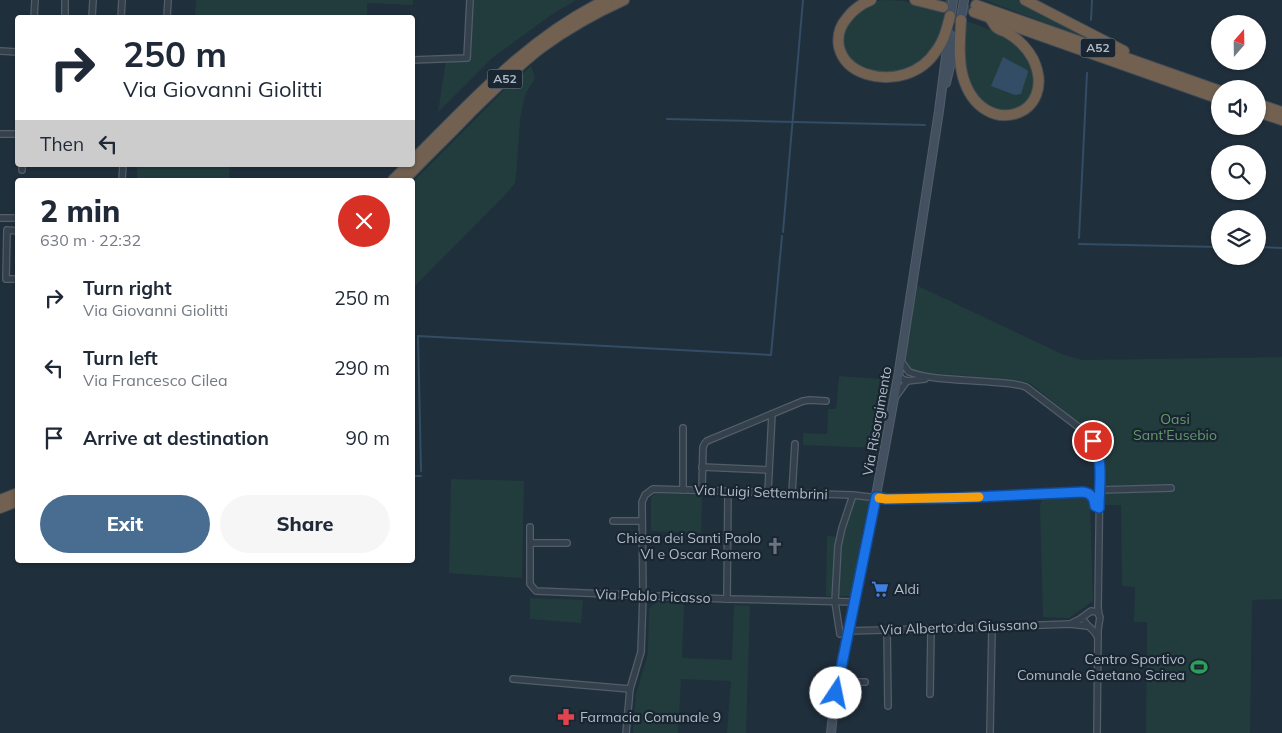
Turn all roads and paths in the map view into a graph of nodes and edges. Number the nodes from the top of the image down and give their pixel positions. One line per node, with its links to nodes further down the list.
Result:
1 (35, 0): 14 (street)
2 (65, 0): 15 (street)
3 (92, 0): 16 (street)
4 (122, 0): 17 (street)
5 (168, 0): 18 (street)
6 (470, 0): 24 (street)
7 (606, 0): 35 (highway, A52)
8 (624, 0): 38 (highway, A52)
9 (871, 0): 19 (highway)
10 (915, 0): 13 (highway)
11 (964, 0): 21 (street, Via Risorgimento)
12 (1025, 0): 25 (highway, A52)
13 (945, 2): 19 (street, Via Risorgimento)
14 (34, 15)
15 (65, 15)
16 (92, 15)
17 (121, 15)
18 (167, 15)
19 (950, 16): 29 (street, Via Risorgimento)
20 (990, 18): 21 (highway, A52); 26 (highway, A52); 27 (highway, A52)
21 (961, 20): 29 (street, Via Risorgimento)
22 (0, 51): 23 (street)
23 (15, 52)
24 (415, 60)
25 (1211, 84)
26 (1211, 88)
27 (1211, 95)
28 (1266, 107): 30 (highway)
29 (939, 111): 43 (street, Via Risorgimento)
30 (1282, 112)
31 (1266, 115): 32 (highway)
32 (1282, 120)
33 (0, 134): 34 (street)
34 (15, 134)
35 (415, 158)
36 (406, 167): 37 (highway)
37 (395, 178)
38 (406, 178)
39 (0, 218): 40 (street)
40 (15, 218)
41 (15, 231): 42 (street)
42 (15, 279)
43 (900, 360): 44 (street); 45 (street, Via Risorgimento)
44 (908, 372): 45 (street); 46 (street)
45 (898, 376): 47 (street); 49 (street, Via Risorgimento)
46 (930, 378): 47 (street); 58 (street)
47 (906, 381): 49 (street)
48 (826, 401): 50 (street)
49 (893, 404): 64 (street, Via Risorgimento)
50 (772, 414): 53 (street); 54 (street)
51 (683, 428): 56 (street)
52 (795, 444): 61 (street)
53 (702, 467): 54 (street); 57 (street)
54 (769, 470): 60 (street)
55 (1171, 488): 58 (street)
56 (683, 490): 57 (street, Via Luigi Settembrini); 70 (street, Via Luigi Settembrini)
57 (702, 490): 59 (street, Via Luigi Settembrini)
58 (1099, 490): 68 (street)
59 (728, 491): 60 (street, Via Luigi Settembrini); 76 (street)
60 (768, 492): 61 (street, Via Luigi Settembrini)
61 (792, 493): 63 (street, Via Luigi Settembrini)
62 (15, 494): 65 (highway)
63 (853, 495): 64 (street, Via Luigi Settembrini); 77 (street)
64 (876, 497): 68 (street, Via Luigi Settembrini); 78 (street, Via Risorgimento)
65 (0, 500)
66 (15, 502): 67 (highway)
67 (0, 508)
68 (1099, 508): 75 (street)
69 (613, 521): 70 (street)
70 (642, 521): 74 (street)
71 (530, 527): 72 (street, Via Pablo Picasso)
72 (531, 543): 73 (street); 74 (street, Via Pablo Picasso)
73 (567, 543)
74 (643, 596): 76 (street, Via Pablo Picasso); 94 (street)
75 (1099, 598): 79 (street); 81 (street)
76 (727, 599): 77 (street, Via Pablo Picasso)
77 (835, 602): 78 (street, Via Pablo Picasso); 89 (street)
78 (854, 602): 88 (street, Via Risorgimento)
79 (1091, 611): 80 (street); 81 (street)
80 (1085, 615): 82 (street, Via Alberto da Giussano); 85 (street)
81 (1099, 615): 83 (street)
82 (1070, 624): 84 (street, Via Alberto da Giussano); 85 (street, Via Alberto da Giussano)
83 (1099, 624): 85 (street); 90 (street)
84 (992, 627): 86 (street, Via Alberto da Giussano); 99 (street)
85 (1088, 627): 90 (street)
86 (931, 629): 87 (street, Via Alberto da Giussano); 95 (street)
87 (887, 630): 88 (street, Via Alberto da Giussano); 96 (street)
88 (848, 631): 92 (street, Via Risorgimento)
89 (840, 634)
90 (1099, 640): 100 (street)
91 (513, 680): 94 (street)
92 (838, 682): 93 (street); 98 (street, Via Risorgimento)
93 (865, 682)
94 (630, 689): 97 (street)
95 (930, 694)
96 (888, 706)
97 (626, 733)
98 (831, 733)
99 (990, 733)
100 (1097, 733)

